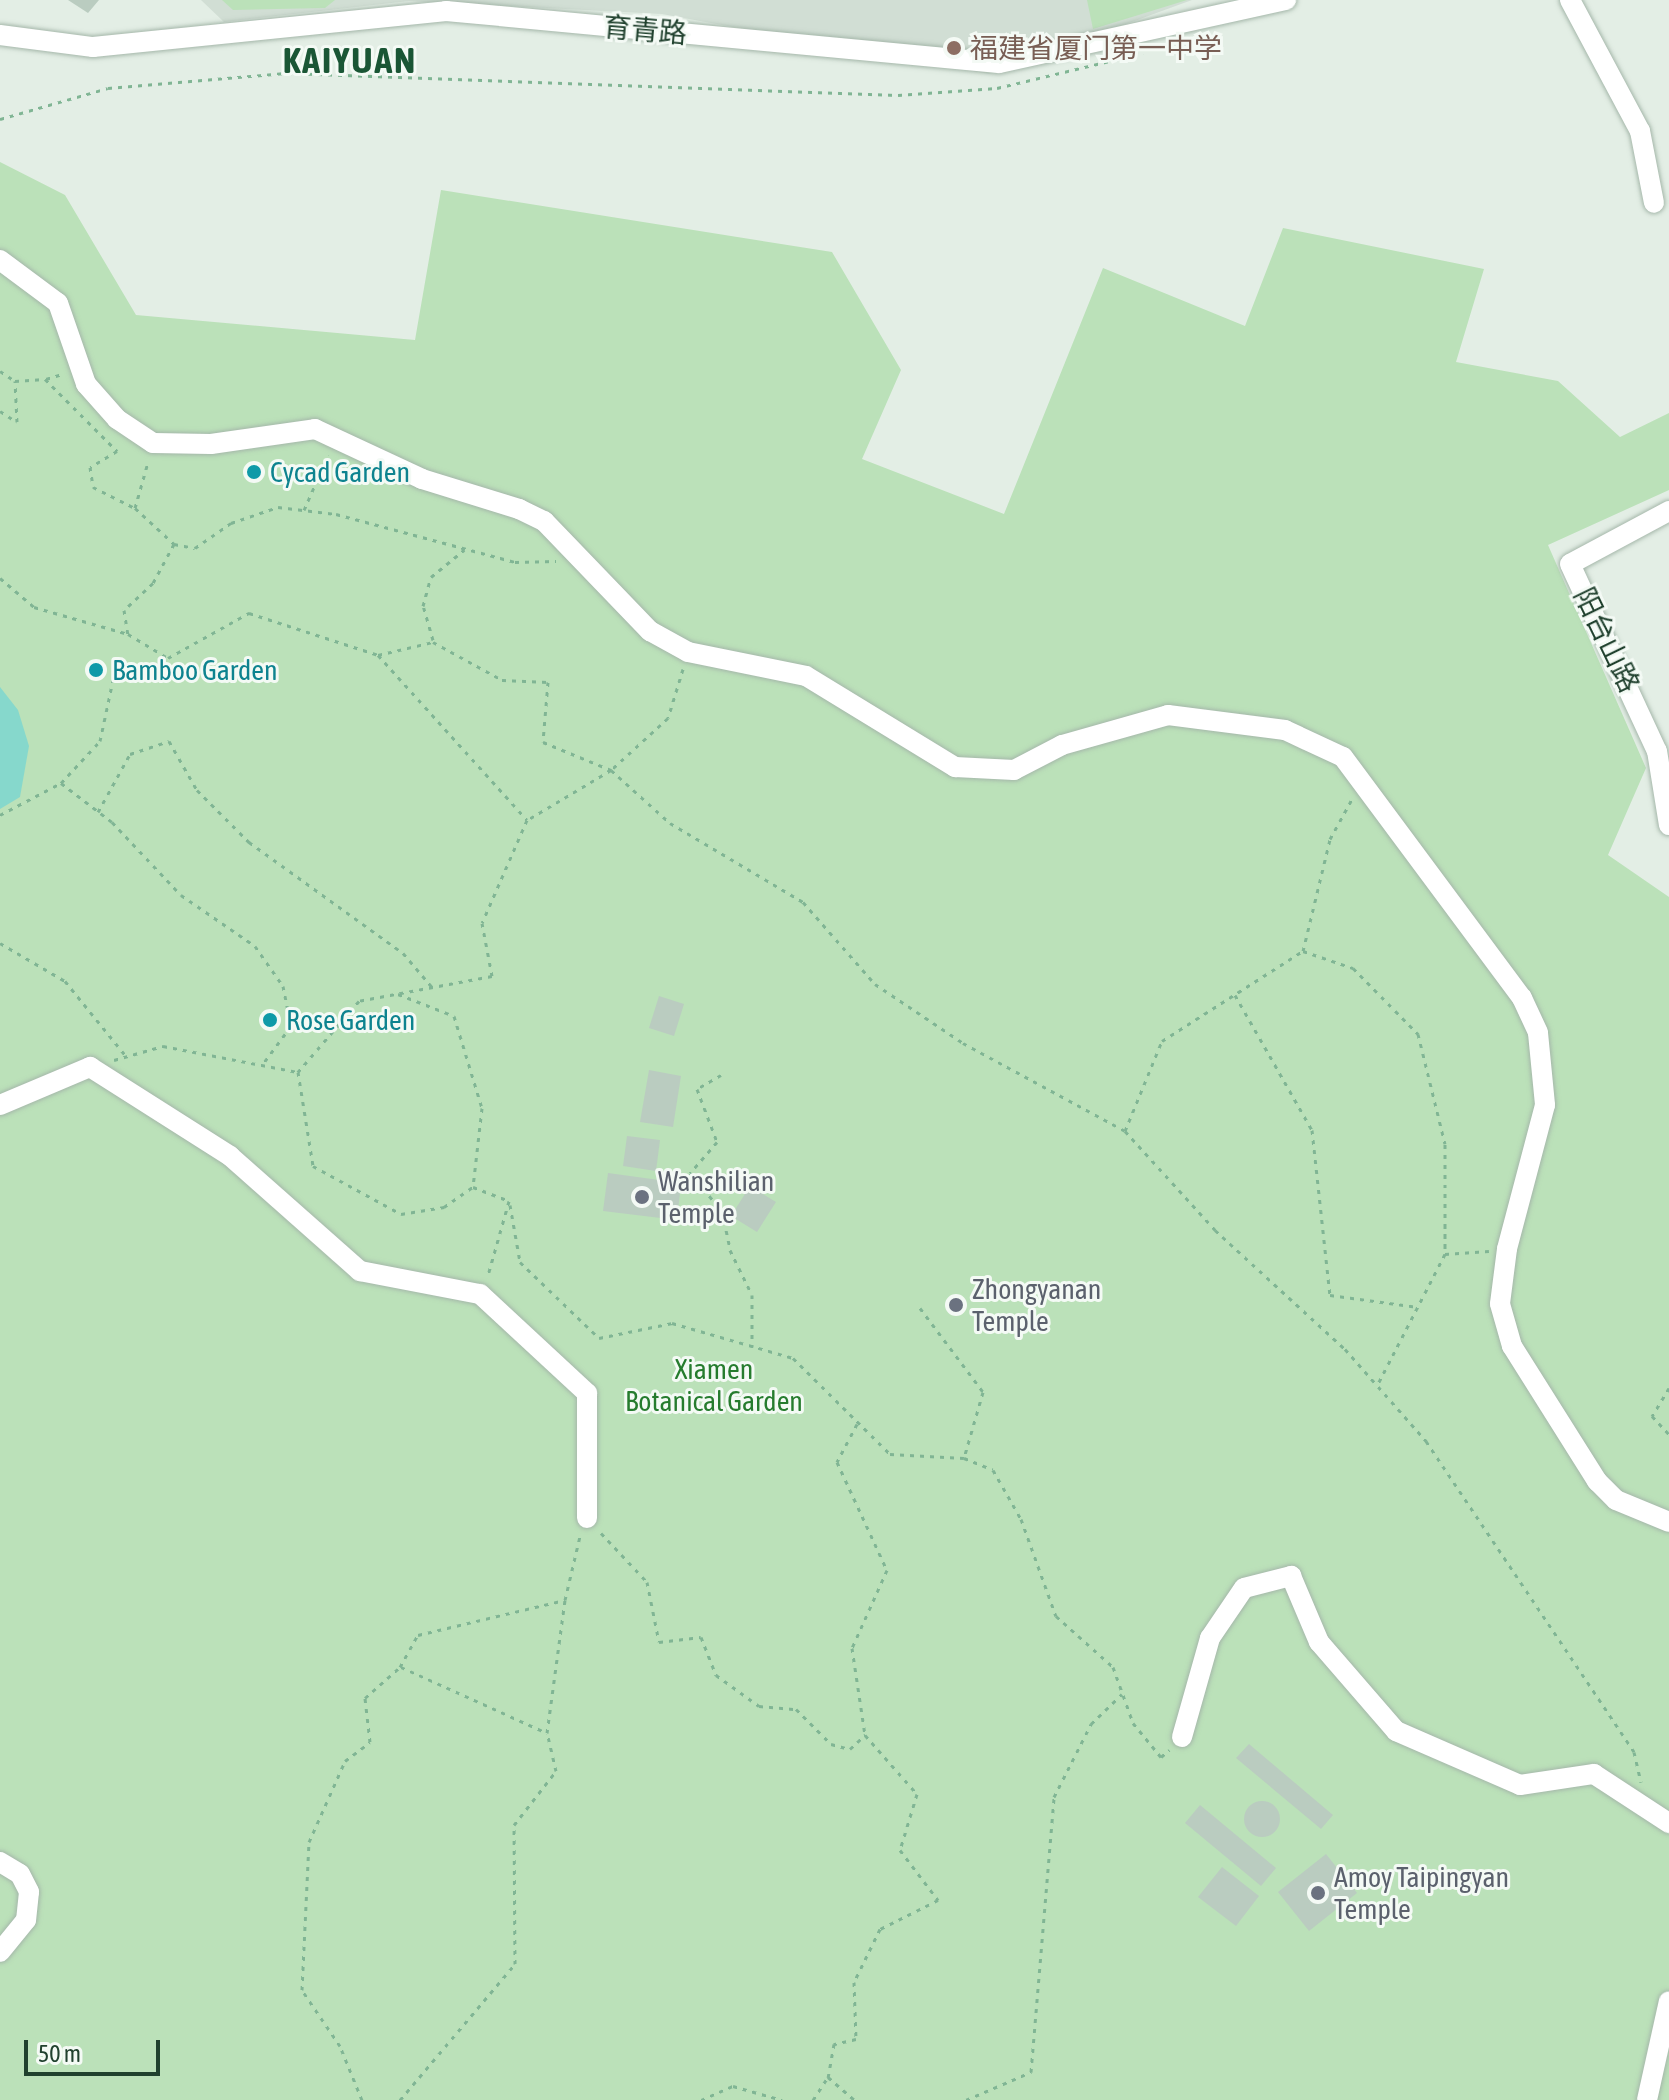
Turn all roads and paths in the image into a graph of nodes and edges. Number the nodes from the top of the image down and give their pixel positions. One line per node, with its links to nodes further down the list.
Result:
1 (1286, 0): 3 (street, 育青路)
2 (1570, 0): 6 (street)
3 (0, 35)
4 (1154, 49): 5 (path)
5 (0, 119)
6 (1654, 203)
7 (0, 260): 12 (street)
8 (0, 371): 9 (path)
9 (15, 381): 10 (path); 13 (path)
10 (0, 411)
11 (336, 437): 12 (street); 14 (path); 18 (street)
12 (153, 443): 13 (path)
13 (135, 508): 16 (path)
14 (304, 510): 16 (path); 17 (path)
15 (1669, 511): 31 (street, 阳台山路)
16 (174, 544): 20 (path)
17 (464, 550): 18 (path); 21 (path)
18 (573, 553): 22 (street)
19 (0, 578): 20 (path)
20 (128, 634): 24 (path)
21 (433, 642): 23 (path); 25 (path)
22 (688, 652): 25 (path); 26 (street)
23 (378, 655): 24 (path); 30 (path)
24 (168, 658): 27 (path)
25 (611, 770): 30 (path); 43 (path)
26 (1361, 781): 33 (path); 46 (street)
27 (61, 783): 28 (path); 29 (path)
28 (98, 812): 34 (path); 38 (path)
29 (0, 815)
30 (527, 820): 34 (path)
31 (1669, 825)
32 (0, 943): 37 (path)
33 (1303, 951): 36 (path); 47 (path)
34 (432, 987): 35 (path)
35 (398, 994): 40 (path); 44 (path)
36 (1235, 995): 43 (path); 49 (path)
37 (126, 1056): 38 (path); 39 (path)
38 (262, 1065): 40 (path)
39 (90, 1067): 42 (street); 48 (street)
40 (298, 1072): 44 (path)
41 (721, 1075): 51 (path)
42 (0, 1105)
43 (1125, 1131): 52 (path)
44 (473, 1187): 45 (path)
45 (509, 1201): 48 (path); 51 (path)
46 (1507, 1249): 47 (path); 58 (street)
47 (1445, 1254): 49 (path)
48 (480, 1294): 57 (street)
49 (1418, 1307): 52 (path)
50 (920, 1308): 56 (path)
51 (752, 1347): 54 (path)
52 (1377, 1386): 65 (path)
53 (1669, 1388): 55 (path)
54 (857, 1422): 56 (path); 63 (path)
55 (1669, 1434)
56 (964, 1458): 61 (path)
57 (587, 1518): 59 (path); 63 (path)
58 (1669, 1522)
59 (565, 1600): 60 (path); 62 (path)
60 (400, 1667): 62 (path); 71 (path)
61 (1123, 1693): 64 (path); 77 (path)
62 (547, 1733): 72 (path)
63 (865, 1735): 70 (path)
64 (1182, 1737): 65 (street)
65 (1646, 1801): 66 (street)
66 (1669, 1823)
67 (0, 1862): 68 (street)
68 (0, 1952)
69 (1669, 2001): 78 (street)
70 (828, 2077): 75 (path); 76 (path)
71 (362, 2100)
72 (400, 2100)
73 (701, 2100): 74 (path)
74 (782, 2100)
75 (813, 2100)
76 (854, 2100)
77 (966, 2100)
78 (1647, 2100)

